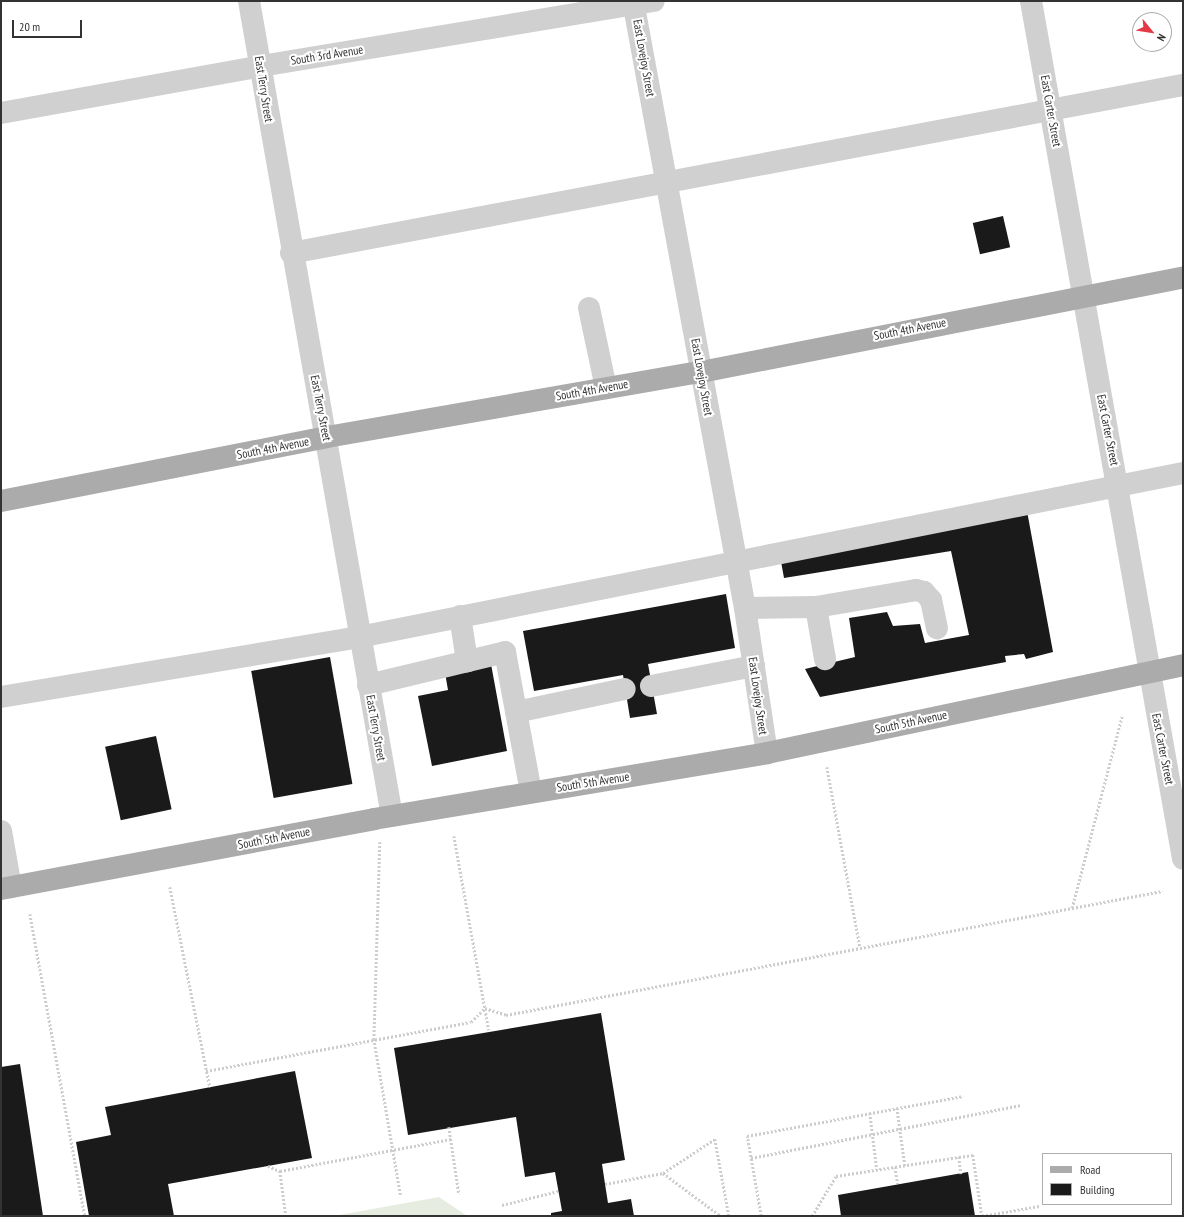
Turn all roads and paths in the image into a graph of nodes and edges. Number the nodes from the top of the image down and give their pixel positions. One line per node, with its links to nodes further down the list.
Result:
1 (249, 1): 4 (street, East Terry Street)
2 (1031, 1): 6 (street, East Carter Street)
3 (640, 2): 4 (street, South 3rd Avenue); 8 (street, East Lovejoy Street)
4 (260, 66): 7 (street, South 3rd Avenue); 9 (street, East Terry Street)
5 (1183, 85): 6 (street)
6 (1050, 107): 8 (street); 11 (street, East Carter Street)
7 (1, 113)
8 (667, 184): 9 (street); 13 (street, East Lovejoy Street)
9 (291, 253): 15 (street, East Terry Street)
10 (1183, 277): 11 (main road, South 4th Avenue)
11 (1083, 294): 13 (main road, South 4th Avenue); 17 (street, East Carter Street)
12 (589, 308): 14 (street)
13 (701, 372): 14 (main road, South 4th Avenue); 19 (street, East Lovejoy Street)
14 (606, 388): 15 (main road, South 4th Avenue)
15 (327, 437): 18 (main road, South 4th Avenue); 24 (street, East Terry Street)
16 (1183, 473): 17 (street)
17 (1118, 484): 19 (street); 29 (street, East Carter Street)
18 (1, 501)
19 (734, 561): 21 (street, East Lovejoy Street); 22 (street)
20 (816, 607): 21 (street); 23 (street); 25 (street)
21 (745, 608): 28 (street, East Lovejoy Street)
22 (460, 616): 24 (street); 26 (street)
23 (937, 628)
24 (359, 637): 30 (street, East Terry Street); 33 (street)
25 (825, 659)
26 (467, 661): 30 (street); 34 (street)
27 (1183, 665): 29 (main road, South 5th Avenue)
28 (754, 666): 31 (street); 36 (street, East Lovejoy Street)
29 (1148, 671): 36 (main road, South 5th Avenue); 43 (street, East Carter Street)
30 (368, 685): 39 (street, East Terry Street)
31 (652, 686)
32 (625, 689): 34 (street)
33 (1, 697)
34 (516, 712): 38 (street)
35 (1122, 716): 47 (path)
36 (767, 753): 38 (main road, South 5th Avenue)
37 (827, 767): 49 (path)
38 (531, 792): 39 (main road, South 5th Avenue)
39 (392, 816): 45 (main road, South 5th Avenue)
40 (1, 831): 45 (street)
41 (378, 836): 52 (path)
42 (454, 836): 50 (path)
43 (1183, 859)
44 (170, 887): 53 (path)
45 (6, 888)
46 (1162, 891): 47 (path)
47 (1072, 908): 49 (path)
48 (30, 914): 80 (path)
49 (860, 946): 50 (path)
50 (485, 1008): 51 (path); 52 (path)
51 (489, 1030)
52 (374, 1038): 53 (path); 63 (path)
53 (206, 1071): 54 (path)
54 (210, 1087)
55 (963, 1096): 57 (path)
56 (1022, 1105): 60 (path)
57 (897, 1108): 58 (path); 60 (path)
58 (870, 1113): 61 (path); 65 (path)
59 (449, 1127): 62 (path)
60 (900, 1128): 61 (path); 66 (path)
61 (873, 1134): 65 (path); 69 (path)
62 (451, 1139): 63 (path); 76 (path)
63 (393, 1149): 70 (path); 77 (path)
64 (959, 1157): 66 (path); 72 (path); 86 (path)
65 (751, 1158): 84 (path)
66 (905, 1165): 68 (path)
67 (268, 1166): 70 (path)
68 (895, 1167): 69 (path); 74 (path)
69 (877, 1170): 85 (path)
70 (280, 1171): 81 (path)
71 (663, 1173): 73 (path); 82 (path); 83 (path)
72 (961, 1174)
73 (605, 1184)
74 (898, 1184)
75 (558, 1191): 78 (path)
76 (459, 1194)
77 (401, 1196)
78 (502, 1205)
79 (1039, 1206): 86 (path)
80 (85, 1216)
81 (286, 1216)
82 (721, 1216)
83 (729, 1216)
84 (761, 1216)
85 (812, 1216)
86 (982, 1216)

